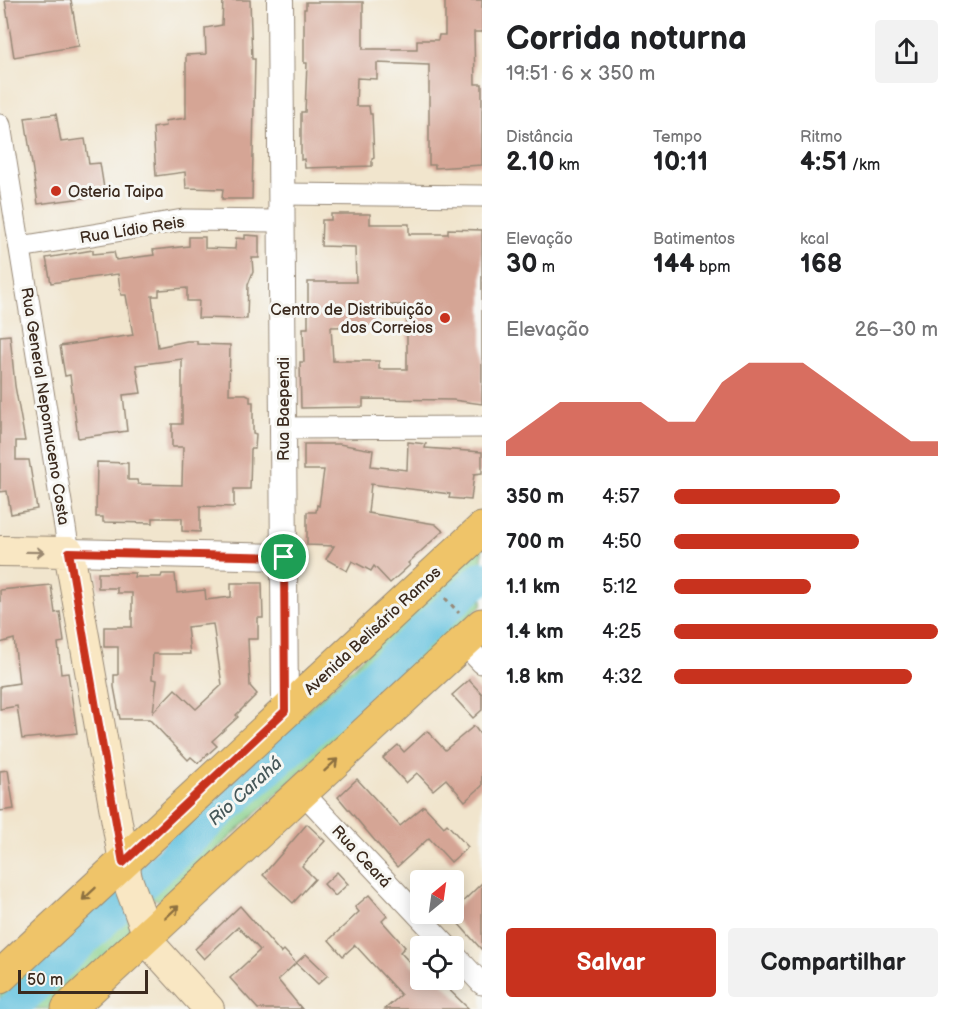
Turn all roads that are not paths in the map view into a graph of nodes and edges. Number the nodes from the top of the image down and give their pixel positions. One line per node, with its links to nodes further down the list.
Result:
1 (280, 0): 3 (street, Rua Baependi)
2 (0, 125): 6 (street, Rua General Nepomuceno Costa)
3 (281, 194): 4 (street); 5 (street, Rua Baependi)
4 (482, 196)
5 (281, 221): 6 (street, Rua Lídio Reis); 8 (street, Rua Baependi)
6 (20, 247): 11 (street, Rua General Nepomuceno Costa)
7 (482, 427): 8 (street)
8 (283, 428): 12 (street, Rua Baependi)
9 (482, 529): 14 (main road, Avenida Belisário Ramos)
10 (0, 551): 11 (main road, one-way to 11)
11 (69, 552): 12 (street); 16 (main road, Rua General Nepomuceno Costa)
12 (284, 557): 14 (street, Rua Baependi)
13 (472, 637): 15 (main road, one-way to 13)
14 (285, 711): 16 (main road, Avenida Belisário Ramos)
15 (302, 792): 17 (main road, one-way to 15); 18 (street, Rua Ceará)
16 (125, 871): 17 (main road, Rua General Nepomuceno Costa); 20 (main road, Avenida Belisário Ramos, one-way to 20)
17 (144, 929): 22 (main road); 23 (main road, Rua General Nepomuceno Costa)
18 (438, 936)
19 (464, 965): 21 (street)
20 (0, 977)
21 (482, 984)
22 (68, 1009)
23 (209, 1009)

